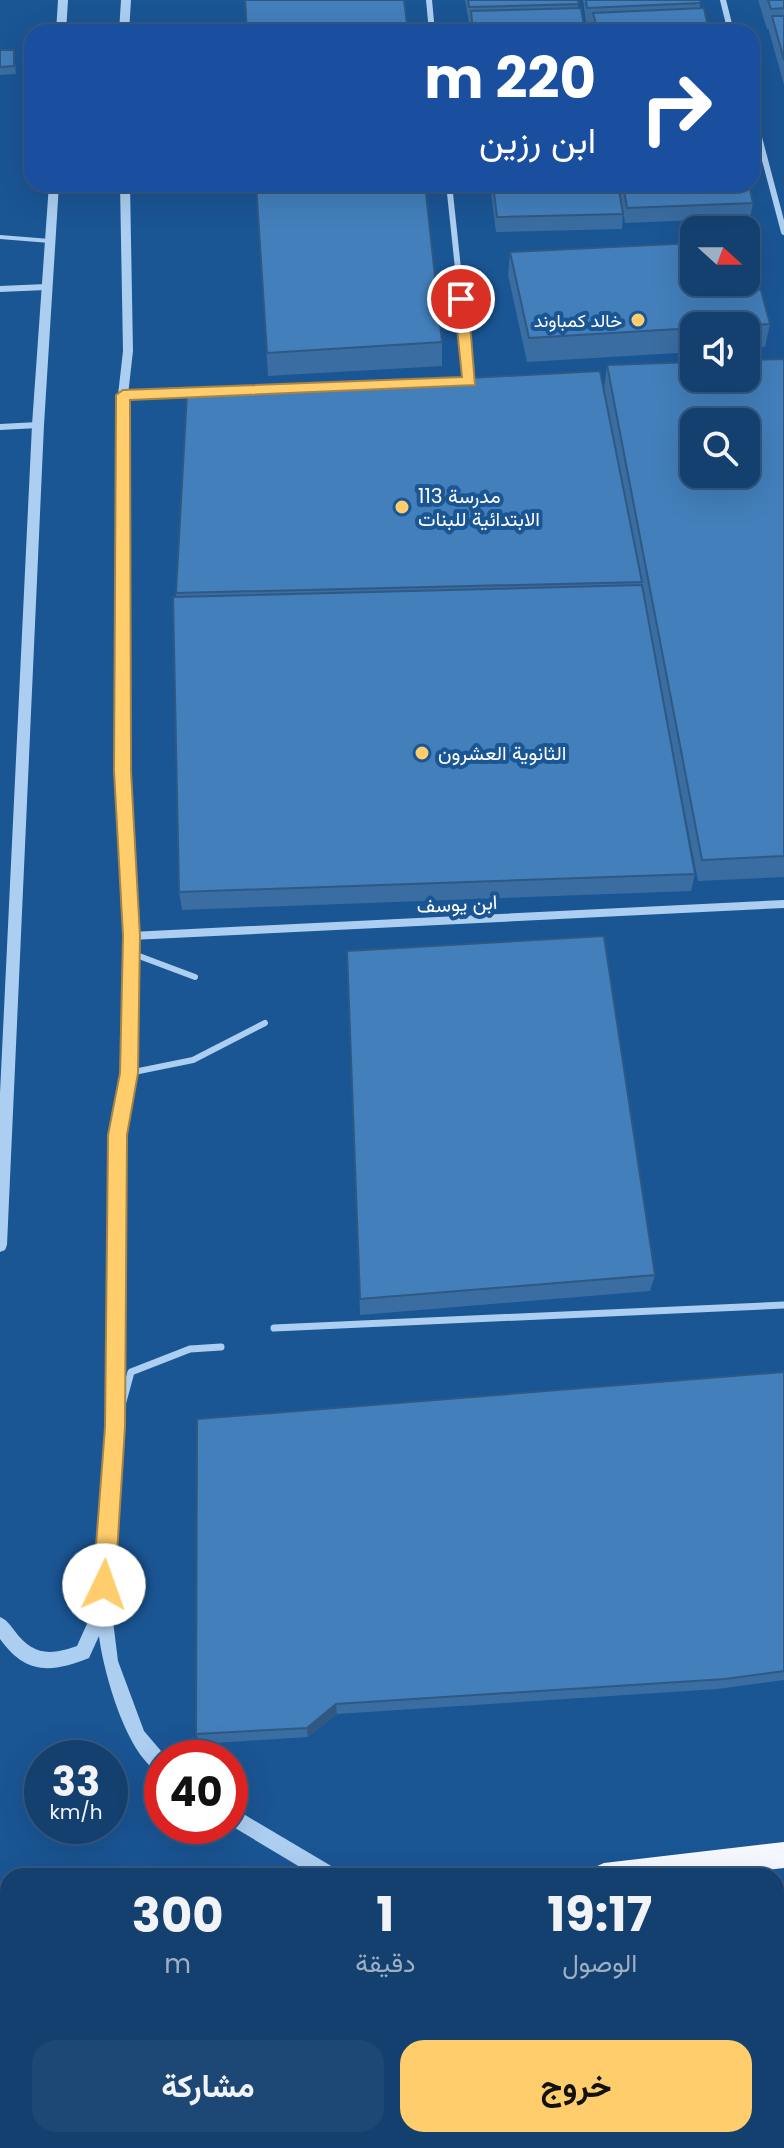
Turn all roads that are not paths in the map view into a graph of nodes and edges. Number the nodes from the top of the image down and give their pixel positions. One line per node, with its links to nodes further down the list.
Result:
1 (63, 0): 5 (street)
2 (126, 0): 6 (street)
3 (429, 0): 7 (street)
4 (723, 0): 8 (street)
5 (62, 24)
6 (124, 24)
7 (431, 24)
8 (729, 24)
9 (760, 141): 13 (street)
10 (53, 192): 15 (street)
11 (125, 192): 22 (street)
12 (450, 192): 18 (street)
13 (784, 231)
14 (0, 237): 15 (lane)
15 (50, 241): 16 (street)
16 (46, 287): 17 (street); 23 (street)
17 (0, 289)
18 (470, 381): 19 (street); 20 (street)
19 (485, 381)
20 (454, 382)
21 (233, 391): 22 (street)
22 (123, 395): 26 (street)
23 (38, 425): 24 (street); 31 (street)
24 (0, 427)
25 (784, 904): 26 (street, ابن يوسف)
26 (131, 936): 27 (street)
27 (131, 953): 28 (lane); 30 (street)
28 (195, 977)
29 (265, 1023): 30 (lane)
30 (129, 1073): 35 (street)
31 (0, 1245)
32 (784, 1305): 33 (lane)
33 (274, 1328)
34 (221, 1347): 35 (lane)
35 (115, 1427): 36 (street)
36 (103, 1605): 37 (street); 38 (street)
37 (0, 1625)
38 (144, 1744)
39 (248, 1826): 41 (street)
40 (784, 1855): 42 (main road)
41 (319, 1868)
42 (673, 1868)

